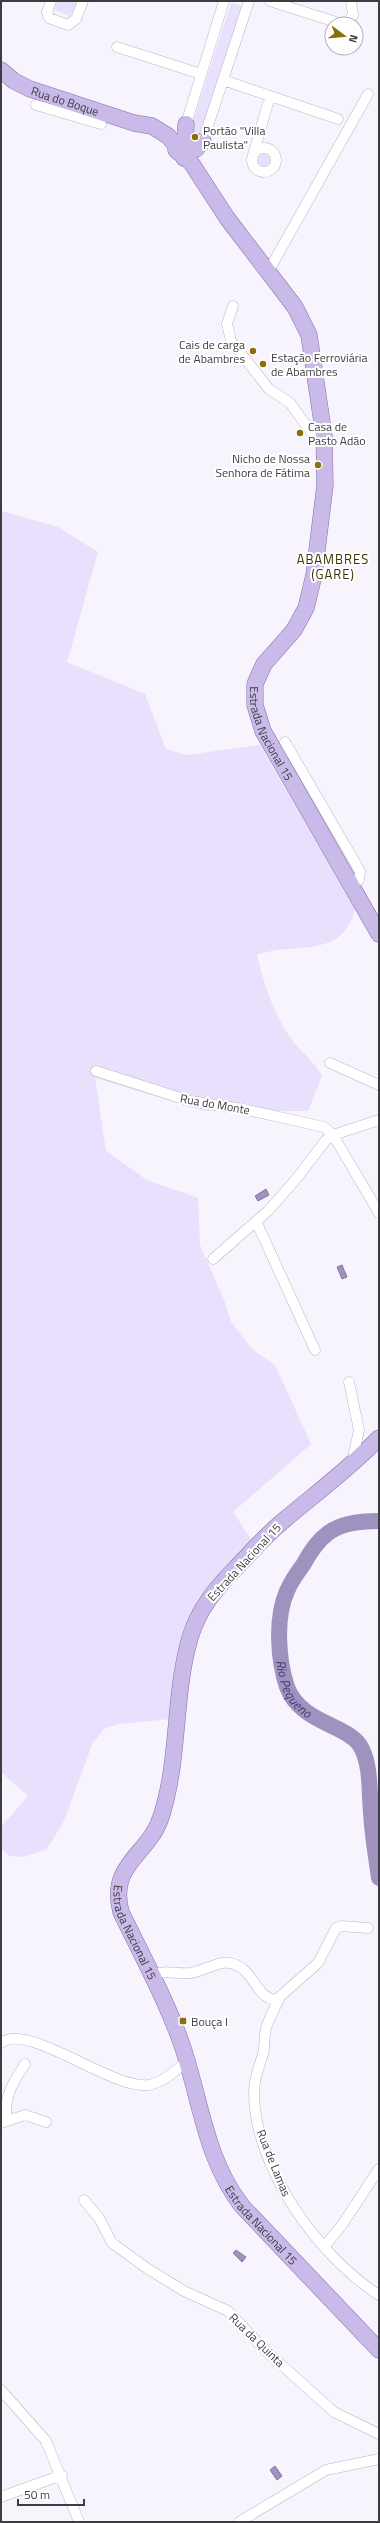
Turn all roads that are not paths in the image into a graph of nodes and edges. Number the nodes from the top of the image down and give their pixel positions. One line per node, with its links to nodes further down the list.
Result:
1 (51, 1): 2 (street)
2 (83, 1)
3 (224, 1): 9 (street)
4 (249, 1): 10 (street)
5 (270, 1): 6 (street)
6 (351, 1)
7 (117, 47): 9 (street)
8 (1, 70): 13 (main road, Rua do Boque)
9 (202, 74): 17 (street)
10 (223, 80): 12 (street); 20 (street)
11 (368, 94): 25 (street)
12 (270, 96): 15 (street); 19 (street)
13 (50, 102): 14 (street); 16 (street); 18 (main road, Rua do Boque)
14 (36, 104)
15 (338, 119)
16 (101, 124)
17 (186, 124): 18 (main road); 22 (main road)
18 (159, 134): 22 (main road, Rua do Boque); 24 (main road, Rua do Boque)
19 (257, 138): 21 (street); 23 (street)
20 (203, 141): 22 (main road); 24 (main road)
21 (267, 148): 23 (street); 23 (street)
22 (184, 153): 24 (main road, Rua do Boque)
23 (253, 155)
24 (196, 176): 25 (main road, Rua do Boque)
25 (269, 274): 27 (main road, Estrada Nacional 15)
26 (233, 306): 27 (street)
27 (324, 436): 29 (main road, Estrada Nacional 15)
28 (286, 742): 29 (street)
29 (351, 885): 30 (main road, Estrada Nacional 15)
30 (379, 934)
31 (330, 1063): 33 (street)
32 (96, 1071): 35 (street, Rua do Monte)
33 (379, 1085)
34 (379, 1120): 35 (street)
35 (333, 1135): 36 (street); 37 (street)
36 (379, 1213)
37 (256, 1221): 38 (street); 39 (street)
38 (212, 1259)
39 (315, 1350)
40 (349, 1382): 42 (street)
41 (379, 1438): 42 (main road, Estrada Nacional 15)
42 (351, 1465): 44 (main road, Estrada Nacional 15)
43 (368, 1928): 45 (street)
44 (151, 1975): 45 (street); 47 (main road, Estrada Nacional 15)
45 (279, 1999): 53 (street, Rua de Lamas)
46 (1, 2043): 47 (street)
47 (187, 2061): 55 (main road, Estrada Nacional 15)
48 (25, 2064): 49 (street)
49 (4, 2122): 50 (street)
50 (46, 2122)
51 (379, 2169): 53 (street)
52 (84, 2200): 57 (street, Rua da Quinta)
53 (324, 2247): 54 (street, Rua de Lamas)
54 (379, 2295)
55 (379, 2350)
56 (1, 2390): 59 (street)
57 (379, 2434)
58 (379, 2459): 62 (street)
59 (62, 2475): 60 (street); 61 (street)
60 (1, 2497)
61 (79, 2522)
62 (239, 2522)

